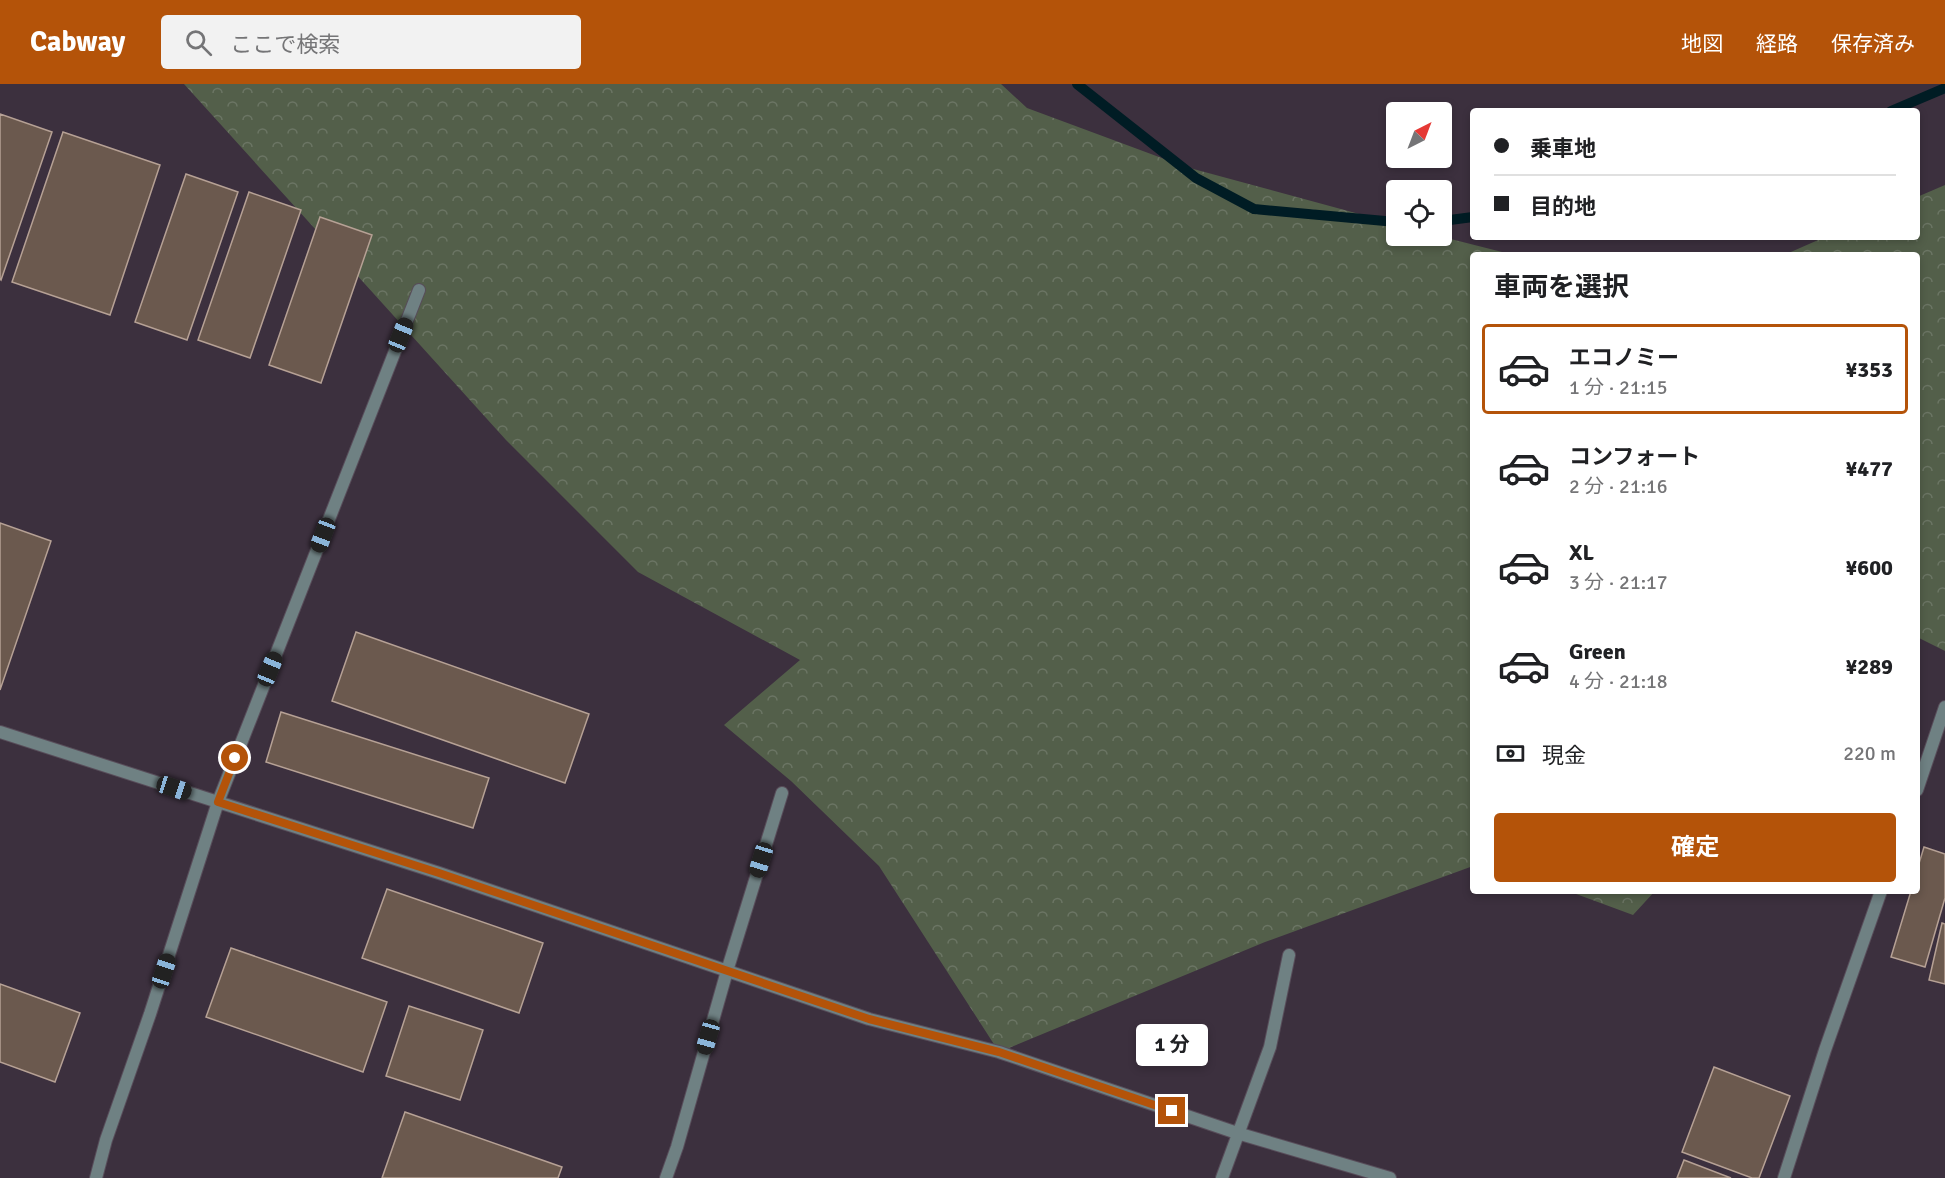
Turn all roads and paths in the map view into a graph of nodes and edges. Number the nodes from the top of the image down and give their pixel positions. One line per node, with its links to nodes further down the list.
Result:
1 (419, 290): 6 (street)
2 (1945, 706): 4 (street)
3 (0, 732): 6 (street)
4 (1920, 781)
5 (782, 793): 9 (street)
6 (218, 802): 9 (street); 11 (street)
7 (1880, 894): 15 (street)
8 (1289, 955): 10 (street)
9 (727, 971): 10 (street); 12 (street)
10 (1237, 1133): 13 (street); 14 (street)
11 (96, 1178)
12 (666, 1178)
13 (1222, 1178)
14 (1390, 1178)
15 (1784, 1178)

